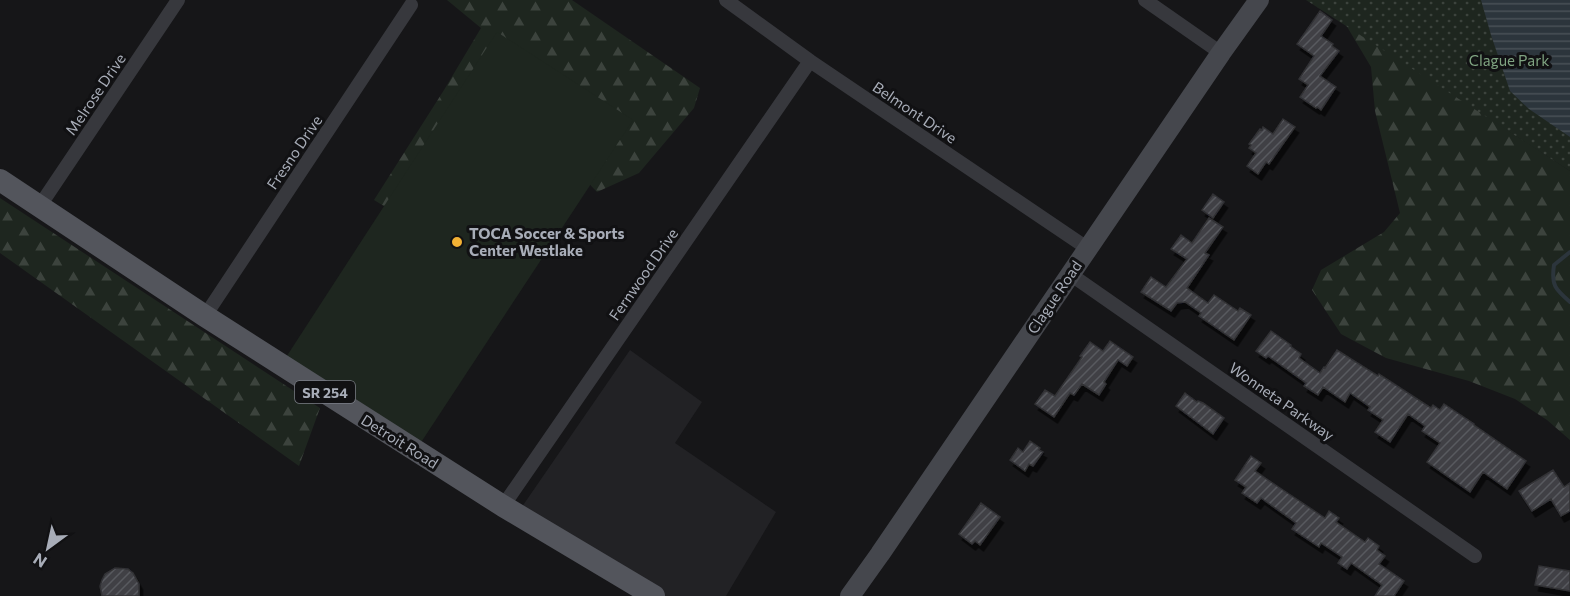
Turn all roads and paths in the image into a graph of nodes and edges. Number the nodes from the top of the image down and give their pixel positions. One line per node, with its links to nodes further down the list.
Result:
1 (178, 0): 9 (street, Melrose Drive)
2 (726, 0): 7 (street, Belmont Drive)
3 (1145, 0): 6 (street)
4 (1259, 0): 6 (main road, Clague Road)
5 (411, 5): 12 (street, Fresno Drive)
6 (1221, 52): 10 (main road, Clague Road)
7 (810, 61): 10 (street, Belmont Drive); 13 (street, Fernwood Drive)
8 (0, 180): 9 (main road, Detroit Road / SR 254)
9 (39, 207): 12 (main road, Detroit Road / SR 254)
10 (1087, 248): 11 (main road, Clague Road)
11 (1070, 274): 14 (street, Wonneta Parkway); 16 (main road, Clague Road)
12 (205, 316): 13 (main road, Detroit Road / SR 254)
13 (503, 506): 15 (main road, Detroit Road / SR 254)
14 (1474, 556)
15 (654, 596)
16 (850, 596)

